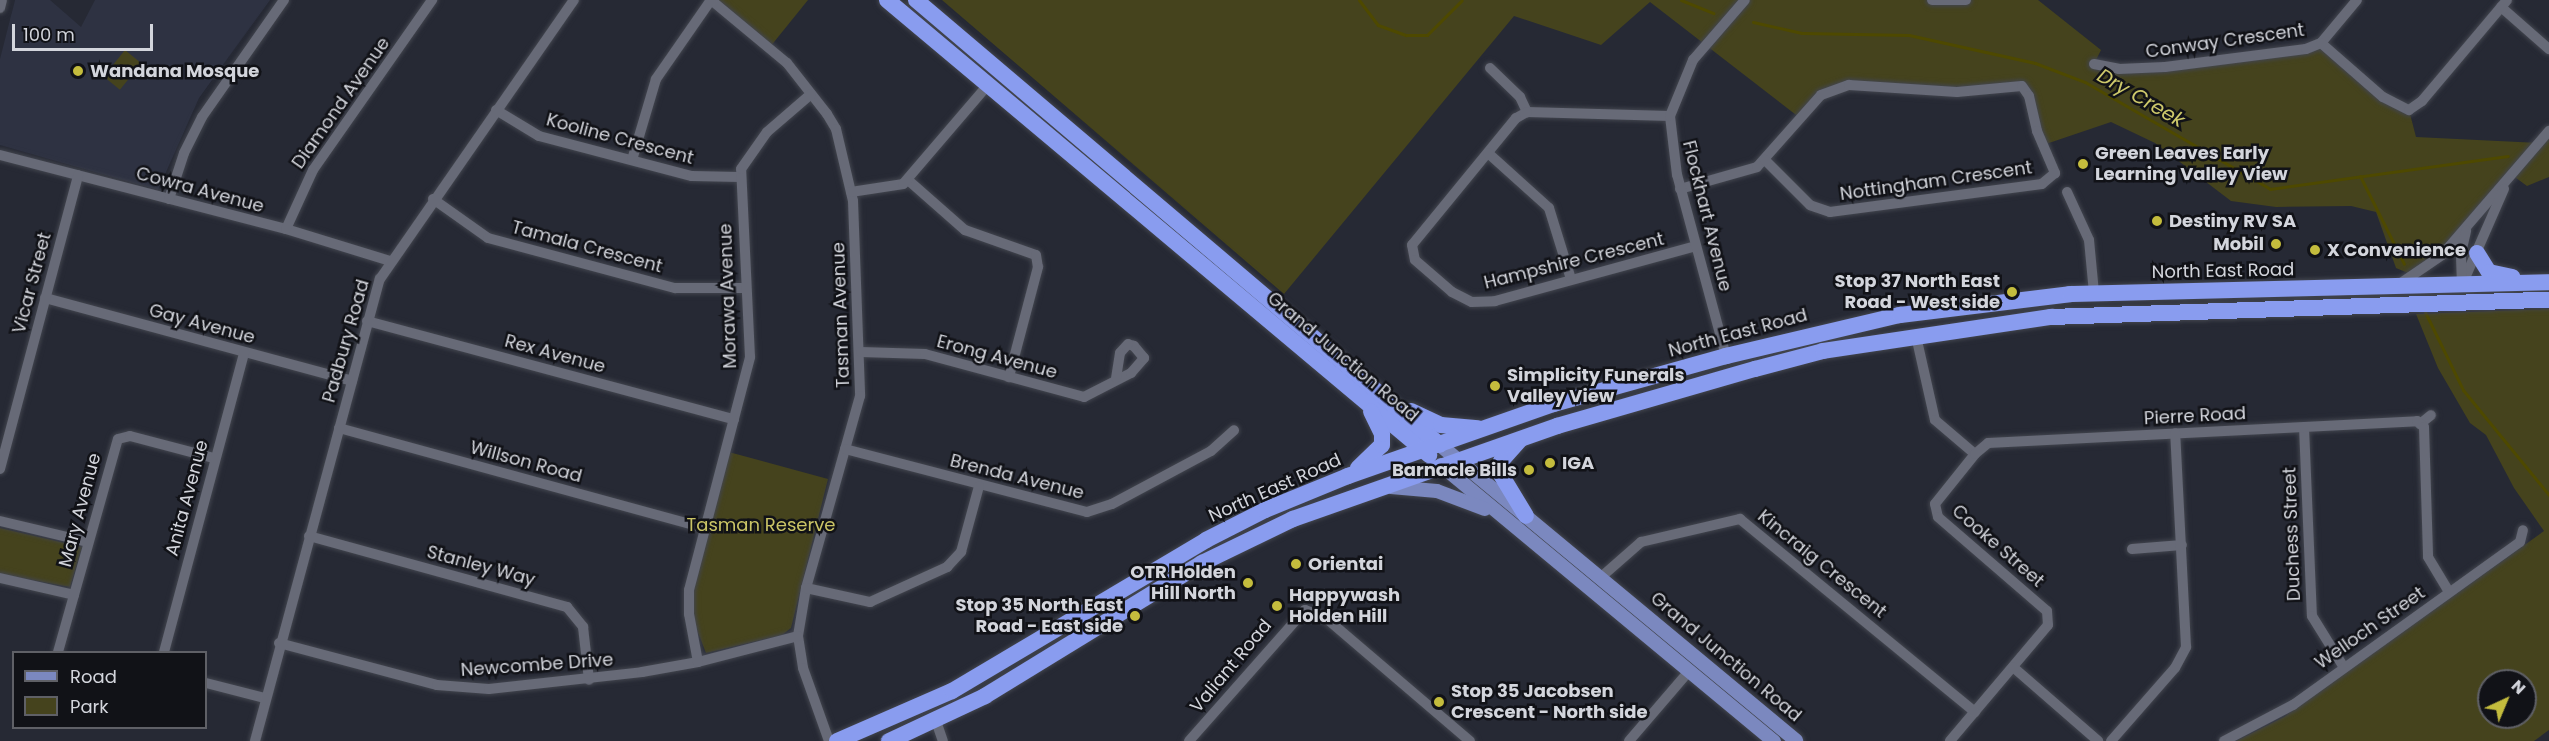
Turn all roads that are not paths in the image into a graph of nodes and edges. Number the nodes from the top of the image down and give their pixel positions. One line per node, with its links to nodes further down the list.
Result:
1 (2, 0): 13 (street)
2 (284, 0): 36 (street)
3 (432, 0): 39 (street, Diamond Avenue)
4 (574, 0): 21 (street, Padbury Road)
5 (711, 0): 20 (street, Tasman Avenue); 27 (street)
6 (887, 0): 19 (highway, Grand Junction Road)
7 (916, 0): 18 (highway, Grand Junction Road)
8 (1745, 0): 23 (street, Flockhart Avenue)
9 (1932, 0): 10 (street)
10 (1966, 0)
11 (2357, 0): 14 (street)
12 (2504, 4): 14 (street, Conway Crescent); 15 (street)
13 (0, 8)
14 (2321, 43): 16 (street, Conway Crescent)
15 (2549, 49)
16 (2094, 64)
17 (1490, 68): 22 (street)
18 (1000, 71): 19 (highway); 51 (highway, Grand Junction Road)
19 (988, 85): 31 (street); 51 (highway, Grand Junction Road)
20 (811, 94): 30 (street, Morawa Avenue); 34 (street, Tasman Avenue)
21 (496, 110): 27 (street, Kooline Crescent); 37 (street, Padbury Road)
22 (1527, 112): 23 (street); 25 (street, Hampshire Crescent)
23 (1670, 116): 33 (street, Flockhart Avenue)
24 (2549, 131): 32 (street)
25 (1488, 153): 43 (street); 43 (street, Hampshire Crescent)
26 (0, 155): 29 (street, Cowra Avenue)
27 (632, 160): 30 (street, Kooline Crescent)
28 (1765, 160): 28 (street, Nottingham Crescent); 33 (street)
29 (78, 175): 36 (street, Cowra Avenue); 50 (street, Vicar Street)
30 (740, 177): 48 (street, Morawa Avenue)
31 (908, 180): 34 (street); 63 (street)
32 (2508, 180): 38 (street); 41 (street)
33 (1680, 189): 40 (street, Flockhart Avenue)
34 (850, 192): 59 (street, Tasman Avenue)
35 (2067, 192): 49 (street)
36 (169, 199): 39 (street, Cowra Avenue)
37 (433, 199): 42 (street, Padbury Road); 48 (street, Tamala Crescent)
38 (2472, 220): 46 (street); 47 (street)
39 (286, 229): 42 (street, Cowra Avenue)
40 (1696, 246): 43 (street, Hampshire Crescent); 61 (street, Flockhart Avenue)
41 (2477, 253): 45 (highway); 46 (street)
42 (390, 261): 57 (street, Padbury Road)
43 (1571, 279)
44 (2549, 282): 45 (highway, North East Road)
45 (2528, 284): 46 (highway, North East Road)
46 (2462, 285): 47 (highway, North East Road); 53 (highway); 54 (highway)
47 (2392, 287): 49 (highway, North East Road)
48 (745, 288): 69 (street, Morawa Avenue)
49 (2094, 293): 55 (highway); 56 (highway); 61 (highway, North East Road)
50 (45, 298): 60 (street, Gay Avenue); 84 (street, Vicar Street)
51 (1256, 298): 67 (highway, Grand Junction Road)
52 (2549, 300): 53 (highway, North East Road)
53 (2496, 303): 54 (highway, North East Road)
54 (2436, 304): 55 (highway, North East Road)
55 (2117, 313): 56 (highway, North East Road)
56 (2075, 315): 58 (highway, North East Road)
57 (367, 321): 65 (street, Padbury Road); 69 (street, Rex Avenue)
58 (1916, 336): 62 (highway, North East Road); 80 (street)
59 (861, 352): 63 (street, Erong Avenue); 78 (street, Tasman Avenue)
60 (244, 353): 65 (street, Gay Avenue); 81 (street, Anita Avenue)
61 (1726, 356): 62 (highway); 66 (highway); 73 (highway, North East Road)
62 (1755, 369): 66 (highway, North East Road)
63 (1009, 377): 64 (street, Erong Avenue)
64 (1116, 378)
65 (351, 381): 72 (street, Padbury Road)
66 (1712, 381): 76 (highway, North East Road)
67 (1370, 395): 73 (highway); 77 (highway, Grand Junction Road); 79 (highway, Grand Junction Road); 85 (highway)
68 (2431, 415): 70 (street)
69 (734, 419): 91 (street, Morawa Avenue)
70 (2420, 424): 71 (street, Pierre Road); 101 (street)
71 (2304, 427): 75 (street, Pierre Road); 109 (street, Duchess Street)
72 (339, 428): 91 (street, Willson Road); 93 (street, Padbury Road)
73 (1491, 428): 77 (highway, North East Road)
74 (1234, 429): 86 (street, Brenda Avenue)
75 (2175, 433): 80 (street, Pierre Road); 95 (street)
76 (1523, 437): 82 (highway, North East Road); 89 (highway)
77 (1440, 444): 79 (highway, North East Road); 82 (main road, Grand Junction Road)
78 (845, 449): 86 (street, Brenda Avenue); 99 (street, Tasman Avenue)
79 (1423, 450): 83 (highway, Grand Junction Road); 85 (highway, North East Road)
80 (1975, 454): 110 (street, Cooke Street)
81 (214, 458): 94 (street, Mary Avenue); 106 (street, Anita Avenue)
82 (1459, 460): 83 (highway, North East Road); 89 (main road, Grand Junction Road)
83 (1441, 465): 87 (highway, North East Road); 88 (main road, Grand Junction Road)
84 (0, 469)
85 (1348, 476): 114 (highway, North East Road)
86 (979, 486): 99 (street)
87 (1380, 486): 88 (main road); 118 (highway, North East Road)
88 (1501, 516): 100 (main road, Grand Junction Road)
89 (1526, 516): 98 (main road, Grand Junction Road)
90 (0, 521): 94 (street)
91 (705, 528): 108 (street, Morawa Avenue)
92 (2523, 530): 101 (street, Welloch Street)
93 (309, 536): 104 (street, Padbury Road); 112 (street, Stanley Way)
94 (88, 542): 102 (street, Mary Avenue)
95 (2182, 545): 96 (street); 131 (street)
96 (2132, 549)
97 (0, 578): 102 (street)
98 (1600, 578): 100 (main road); 107 (main road, Grand Junction Road); 117 (street, Kincraig Crescent)
99 (806, 588): 103 (street, Tasman Avenue)
100 (1590, 590): 111 (main road, Grand Junction Road)
101 (2450, 592): 109 (street, Welloch Street)
102 (74, 595): 105 (street, Mary Avenue)
103 (798, 636): 108 (street, Newcombe Drive); 120 (street, Tasman Avenue)
104 (279, 644): 112 (street, Newcombe Drive); 115 (street, Padbury Road)
105 (58, 651)
106 (164, 651)
107 (1699, 659): 111 (main road); 128 (main road, Grand Junction Road)
108 (698, 663): 112 (street, Newcombe Drive)
109 (2343, 666): 132 (street, Welloch Street)
110 (2013, 667): 117 (street, Cooke Street); 130 (street)
111 (1689, 671): 126 (street); 127 (main road, Grand Junction Road)
112 (589, 680)
113 (207, 683): 115 (street)
114 (952, 690): 116 (highway, North East Road); 118 (highway)
115 (265, 698): 119 (street, Padbury Road)
116 (908, 712): 118 (highway); 121 (highway, North East Road)
117 (1975, 712): 129 (street, Cooke Street)
118 (936, 721): 122 (highway, North East Road); 123 (street)
119 (255, 741)
120 (829, 741)
121 (837, 741)
122 (889, 741)
123 (943, 741)
124 (1189, 741): 125 (street, Valiant Road)
125 (1470, 741)
126 (1629, 741)
127 (1774, 741)
128 (1796, 741)
129 (1950, 741)
130 (2098, 741)
131 (2111, 741)
132 (2224, 741)

